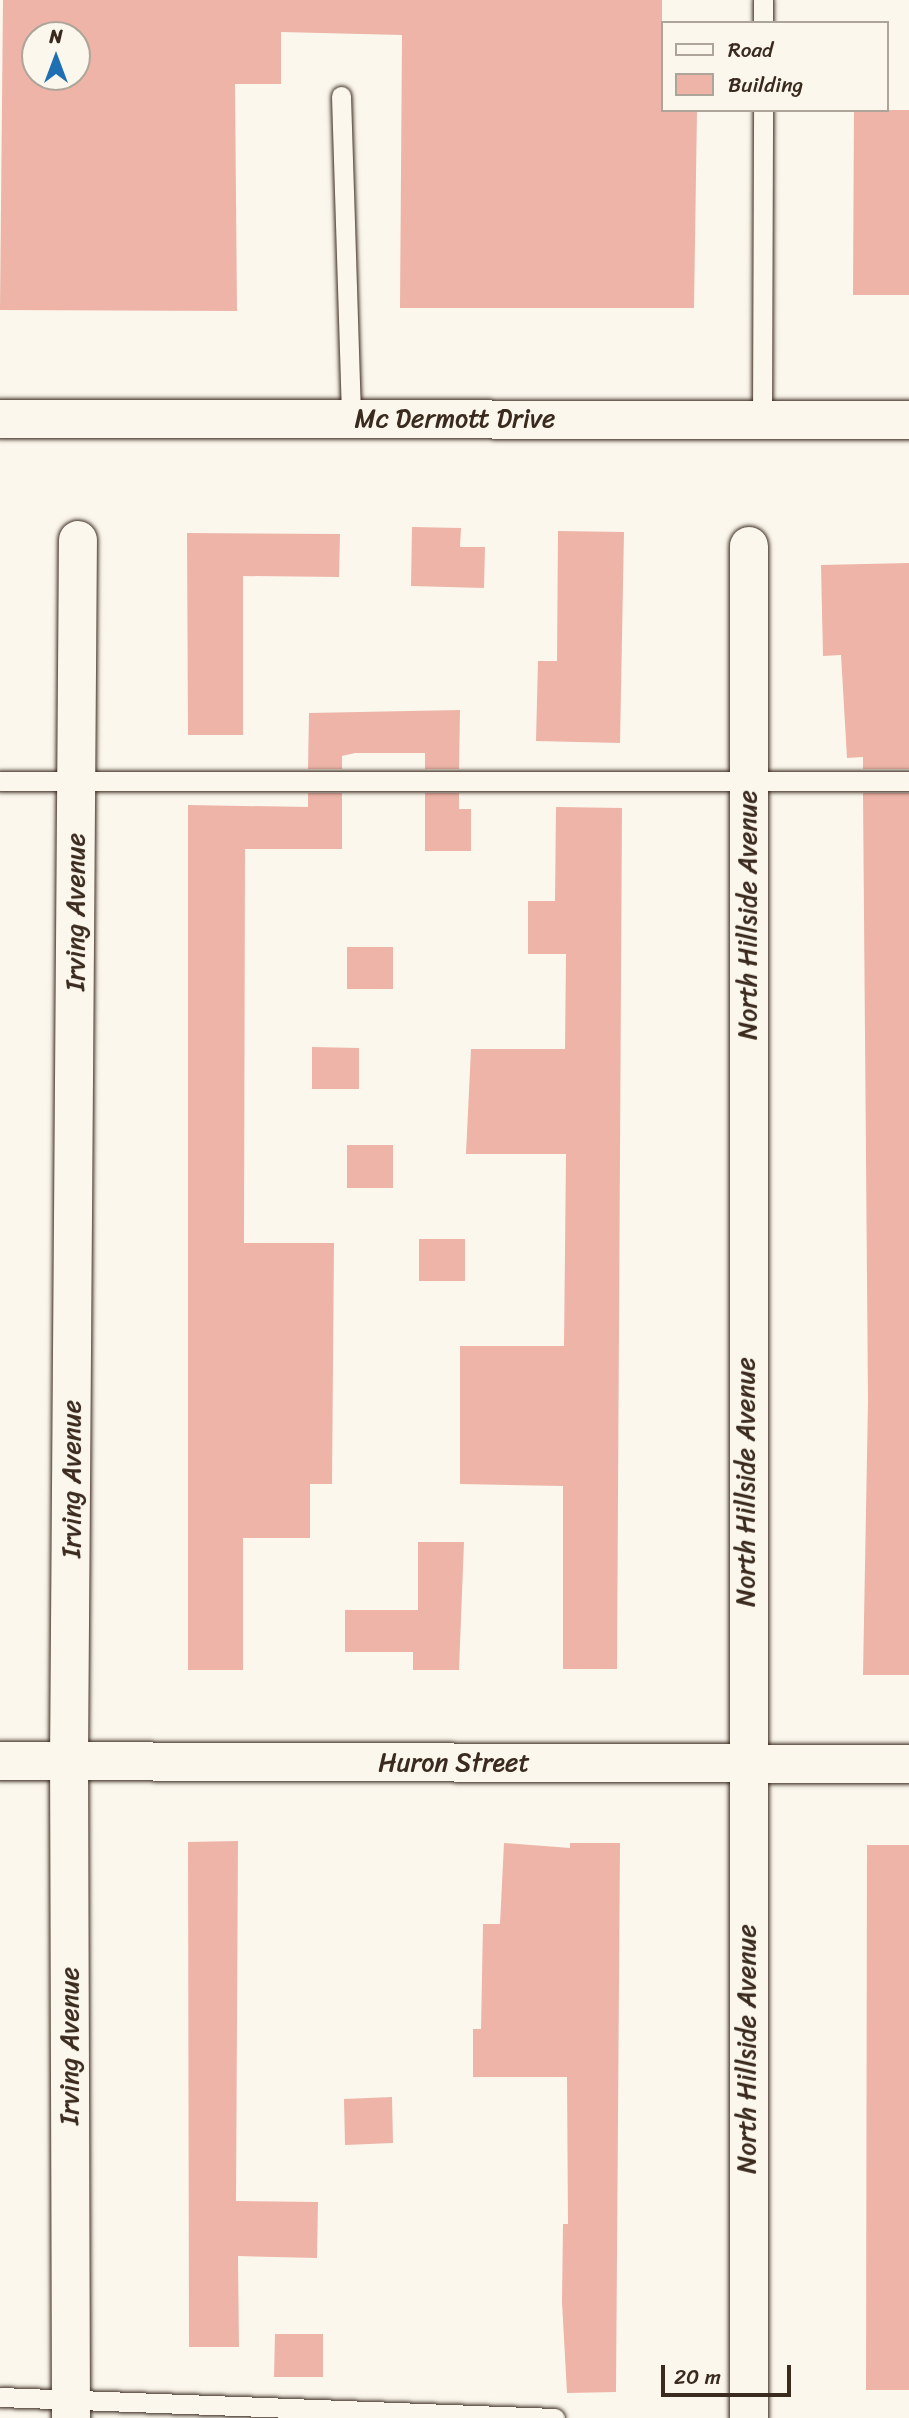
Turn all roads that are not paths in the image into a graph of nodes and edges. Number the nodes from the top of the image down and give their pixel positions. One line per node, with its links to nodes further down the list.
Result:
1 (763, 0): 2 (lane)
2 (763, 21)
3 (341, 96): 7 (lane)
4 (763, 112): 5 (lane)
5 (762, 418): 7 (street, Mc Dermott Drive); 8 (street, Mc Dermott Drive)
6 (0, 419): 7 (street, Mc Dermott Drive)
7 (351, 419)
8 (909, 420)
9 (79, 540): 12 (street, Irving Avenue)
10 (749, 546): 13 (street, North Hillside Avenue)
11 (0, 781): 12 (lane)
12 (77, 781): 13 (lane); 16 (street, Irving Avenue)
13 (748, 781): 14 (lane); 17 (street, North Hillside Avenue)
14 (909, 781)
15 (0, 1761): 16 (street, Huron Street)
16 (69, 1762): 17 (street, Huron Street); 20 (street, Irving Avenue)
17 (746, 1764): 18 (street, Huron Street); 22 (street, North Hillside Avenue)
18 (909, 1764)
19 (0, 2397): 20 (lane)
20 (71, 2409): 21 (lane)
21 (555, 2418)
22 (748, 2418)

